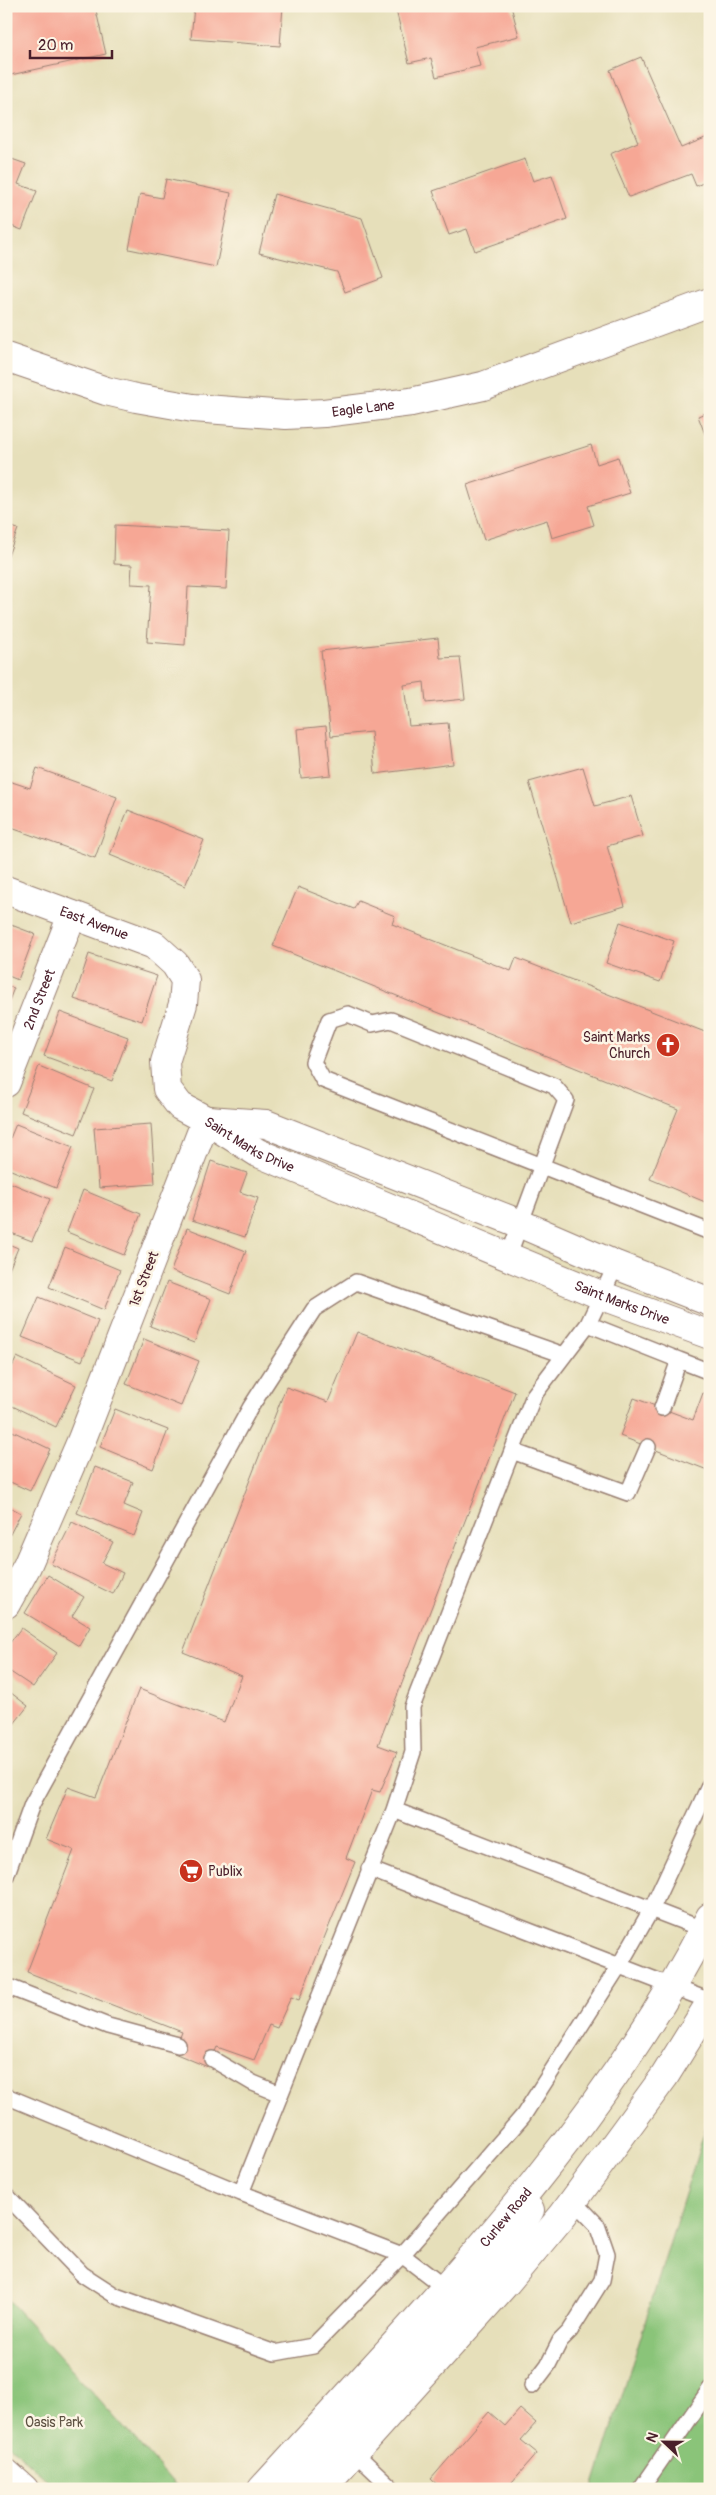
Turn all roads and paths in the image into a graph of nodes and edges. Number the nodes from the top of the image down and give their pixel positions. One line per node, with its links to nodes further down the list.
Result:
1 (710, 302): 2 (street, Eagle Lane)
2 (6, 357)
3 (6, 890): 4 (street, East Avenue)
4 (72, 915): 5 (street, 2nd Street); 6 (street, East Avenue)
5 (6, 1083)
6 (206, 1120): 8 (street, Saint Marks Drive); 10 (street, Saint Marks Drive); 22 (street, 1st Street)
7 (541, 1166): 7 (lane); 8 (lane); 9 (lane)
8 (521, 1224): 10 (lane); 11 (street, Saint Marks Drive)
9 (710, 1232)
10 (508, 1257): 12 (street, Saint Marks Drive)
11 (616, 1265): 12 (lane); 13 (street, Saint Marks Drive)
12 (603, 1296): 14 (lane); 15 (street, Saint Marks Drive)
13 (710, 1302)
14 (588, 1324): 16 (lane); 17 (lane)
15 (710, 1335)
16 (564, 1355): 21 (lane); 26 (lane)
17 (679, 1360): 18 (lane); 19 (lane)
18 (710, 1372)
19 (662, 1408)
20 (648, 1447): 21 (lane)
21 (512, 1451): 24 (lane)
22 (6, 1604)
23 (710, 1784): 27 (lane)
24 (394, 1810): 25 (lane); 27 (lane)
25 (369, 1869): 29 (lane); 35 (lane)
26 (6, 1876)
27 (651, 1910): 28 (lane); 29 (lane)
28 (708, 1926): 31 (street, Curlew Road)
29 (619, 1966): 31 (lane); 41 (lane)
30 (6, 1986): 33 (lane)
31 (670, 1986): 32 (lane); 37 (street, Curlew Road)
32 (710, 2002): 40 (street)
33 (178, 2045)
34 (212, 2059): 35 (lane)
35 (280, 2094): 38 (lane)
36 (6, 2096): 38 (lane)
37 (570, 2138): 42 (street, Curlew Road); 49 (street)
38 (241, 2193): 41 (lane)
39 (6, 2195): 41 (lane)
40 (574, 2200): 43 (lane); 45 (street)
41 (402, 2255): 42 (lane)
42 (444, 2288): 48 (street, Curlew Road)
43 (532, 2386)
44 (710, 2389): 52 (lane)
45 (354, 2452): 50 (street); 51 (lane)
46 (6, 2473): 47 (street)
47 (24, 2489)
48 (262, 2489)
49 (288, 2489)
50 (321, 2489)
51 (394, 2489)
52 (641, 2489)

